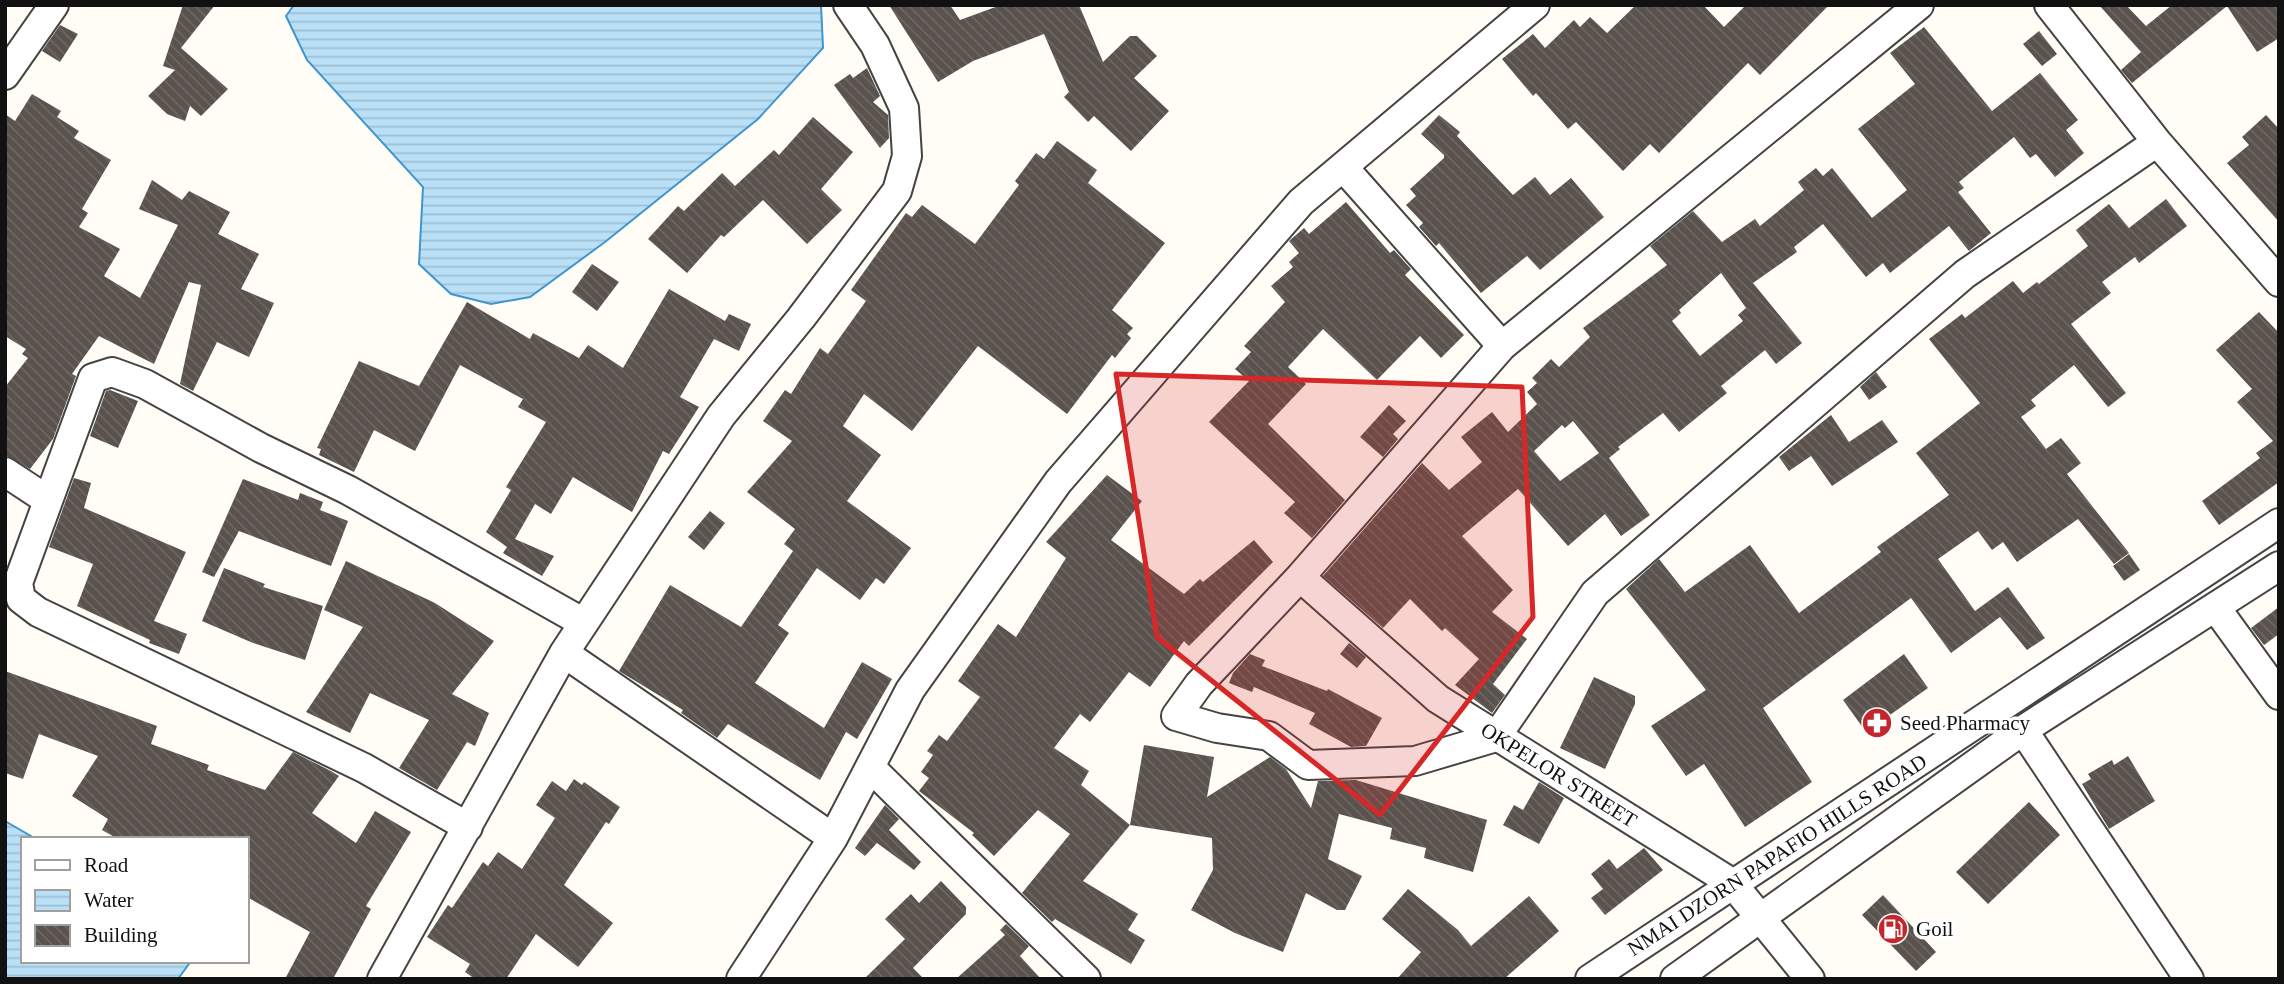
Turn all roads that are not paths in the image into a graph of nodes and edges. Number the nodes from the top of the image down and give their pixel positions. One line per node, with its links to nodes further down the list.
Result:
1 (54, 5): 6 (street)
2 (848, 5): 17 (street)
3 (1535, 5): 8 (street)
4 (1919, 5): 10 (street)
5 (2049, 5): 7 (street)
6 (5, 75)
7 (2157, 142): 9 (street); 21 (street)
8 (1343, 167): 10 (street); 22 (street)
9 (2279, 282)
10 (1502, 346): 15 (street)
11 (5, 472): 12 (street)
12 (46, 499): 17 (street); 23 (street)
13 (2279, 523): 25 (street, NMAI DZORN PAPAFIO HILLS ROAD)
14 (2279, 566): 16 (street, NMAI DZORN PAPAFIO HILLS ROAD)
15 (1300, 577): 21 (street, OKPELOR STREET); 21 (street)
16 (2216, 608): 19 (street); 20 (street, NMAI DZORN PAPAFIO HILLS ROAD)
17 (584, 623): 18 (street)
18 (564, 653): 23 (street); 24 (street)
19 (2279, 695)
20 (2023, 730): 26 (street, NMAI DZORN PAPAFIO HILLS ROAD); 33 (street)
21 (1496, 737): 25 (street, OKPELOR STREET)
22 (870, 767): 24 (street); 29 (street)
23 (468, 827): 27 (street)
24 (833, 838): 28 (street)
25 (1732, 883): 26 (street, OKPELOR STREET); 30 (street, NMAI DZORN PAPAFIO HILLS ROAD)
26 (1760, 918): 31 (street, NMAI DZORN PAPAFIO HILLS ROAD); 32 (street, OKPELOR STREET)
27 (382, 979)
28 (741, 979)
29 (1086, 979)
30 (1590, 979)
31 (1675, 979)
32 (1810, 979)
33 (2189, 979)

